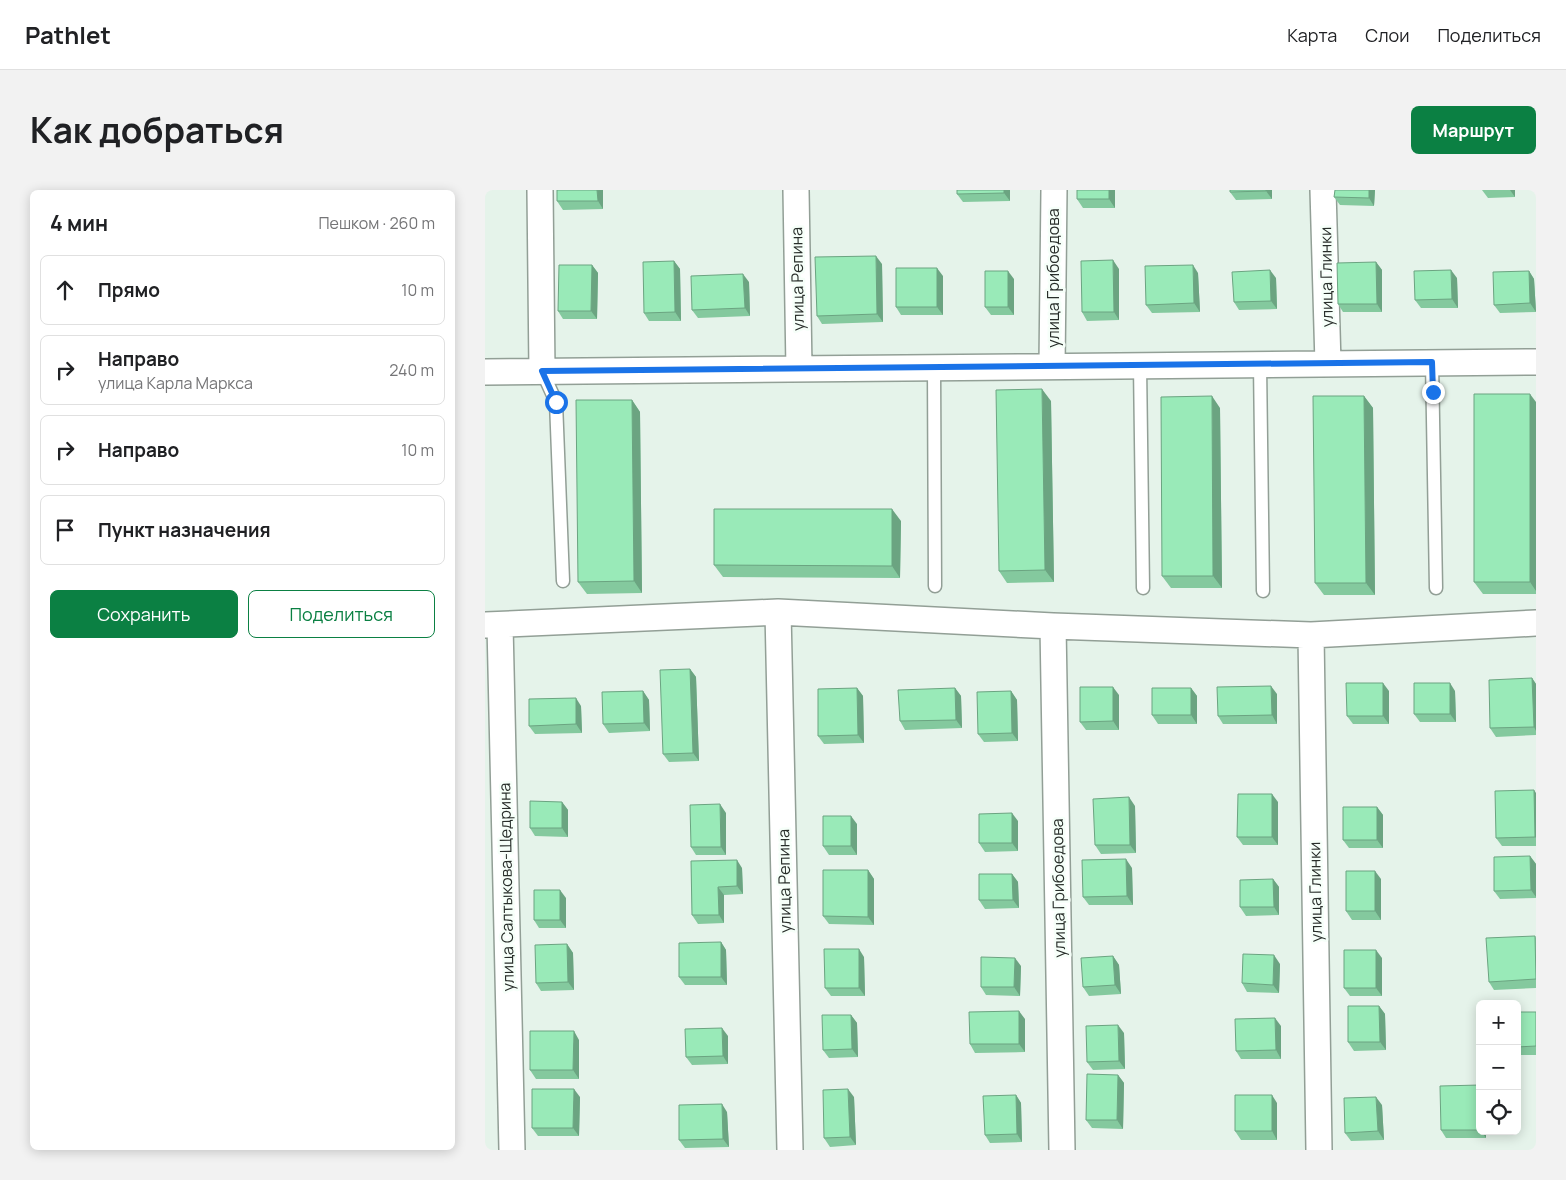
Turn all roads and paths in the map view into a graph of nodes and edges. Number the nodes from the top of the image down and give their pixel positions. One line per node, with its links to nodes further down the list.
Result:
1 (540, 190): 13 (street)
2 (796, 190): 12 (street, улица Репина)
3 (1054, 190): 10 (street, улица Грибоедова)
4 (1323, 190): 8 (street, улица Глинки)
5 (1432, 362): 6 (street); 8 (street); 18 (lane)
6 (1536, 362)
7 (1260, 364): 8 (street); 9 (street); 19 (lane)
8 (1328, 364)
9 (1140, 365): 10 (street); 17 (lane)
10 (1053, 366): 11 (street)
11 (934, 367): 12 (street); 16 (lane)
12 (799, 369): 13 (street)
13 (542, 371): 14 (street); 15 (lane)
14 (485, 372)
15 (563, 581)
16 (935, 586)
17 (1143, 588)
18 (1436, 588)
19 (1263, 591)
20 (779, 612): 22 (street); 23 (street); 26 (street, улица Репина)
21 (1536, 623): 24 (street)
22 (493, 625): 25 (street, улица Салтыкова-Щедрина)
23 (1053, 626): 24 (street); 27 (street, улица Грибоедова)
24 (1311, 635): 28 (street, улица Глинки)
25 (512, 1150)
26 (790, 1150)
27 (1062, 1150)
28 (1319, 1150)

